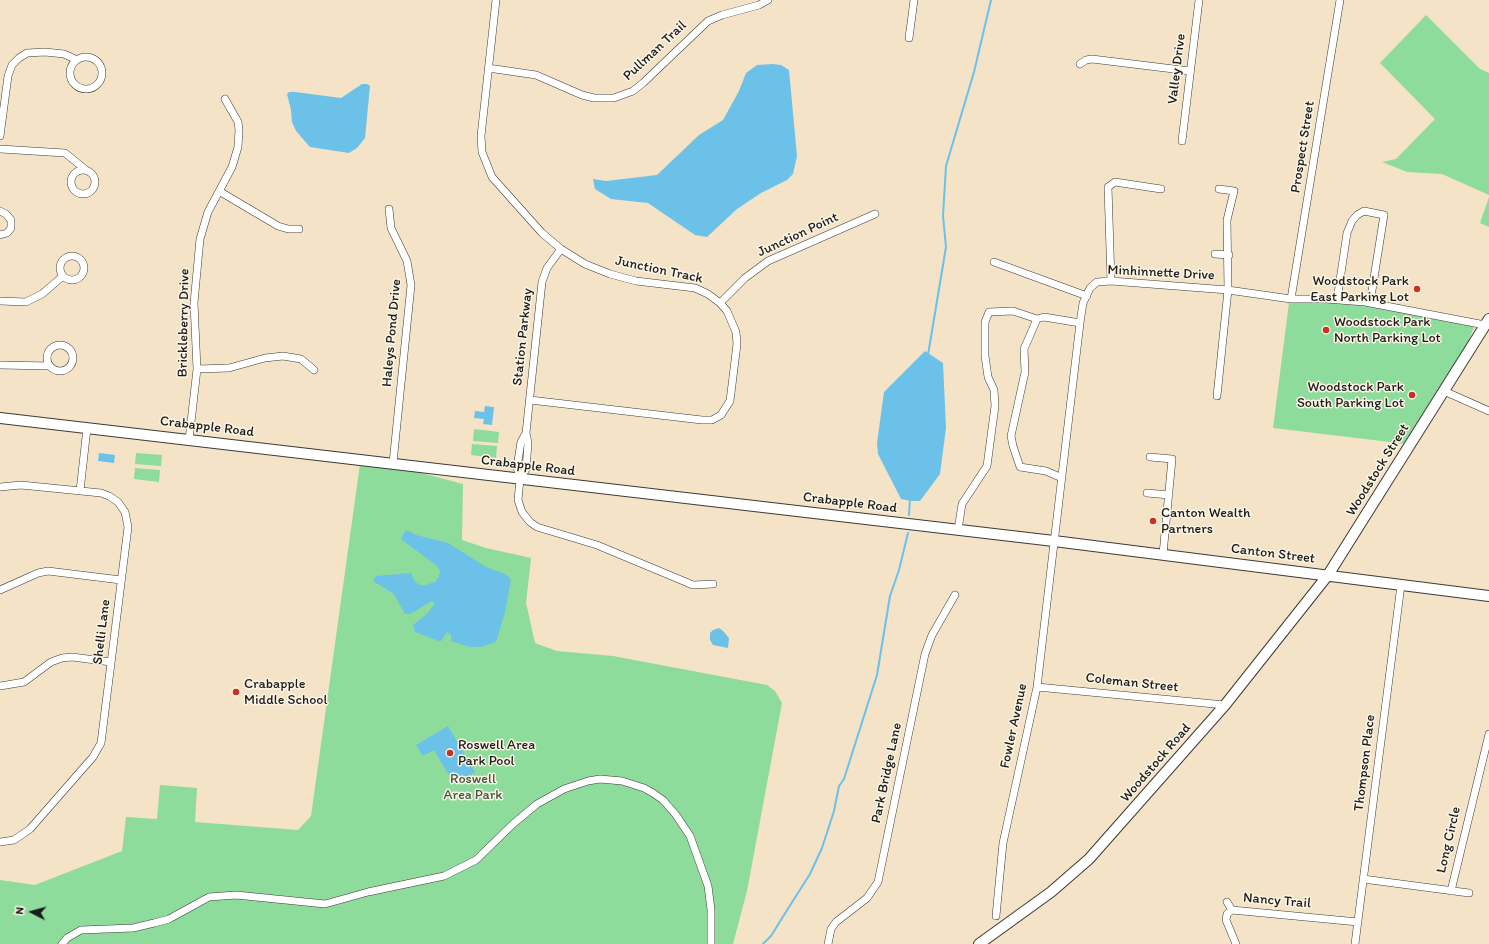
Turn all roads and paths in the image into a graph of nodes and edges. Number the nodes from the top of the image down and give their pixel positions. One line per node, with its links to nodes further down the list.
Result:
1 (496, 0): 9 (street, Junction Track)
2 (768, 0): 9 (street, Pullman Trail)
3 (914, 0): 6 (street)
4 (1199, 0): 10 (street, Valley Drive)
5 (1340, 0): 32 (street, Prospect Street)
6 (909, 38)
7 (76, 60): 7 (street); 12 (street)
8 (1080, 64): 10 (street)
9 (488, 68): 24 (street, Junction Track)
10 (1190, 71): 13 (street, Valley Drive)
11 (225, 99): 18 (street, Brickleberry Drive)
12 (0, 136)
13 (1182, 141)
14 (0, 149): 15 (street)
15 (86, 170)
16 (1161, 189): 29 (street)
17 (1219, 189): 26 (street)
18 (219, 191): 22 (street); 42 (street, Brickleberry Drive)
19 (389, 209): 52 (street, Haleys Pond Drive)
20 (0, 211): 23 (street)
21 (875, 214): 35 (street, Junction Point)
22 (299, 229)
23 (0, 235)
24 (561, 249): 35 (street, Junction Track); 46 (street, Station Parkway)
25 (1215, 254): 26 (street)
26 (1229, 255): 30 (street)
27 (994, 262): 31 (street)
28 (63, 276): 34 (street)
29 (1111, 281): 30 (street, Minhinnette Drive); 31 (street, Minhinnette Drive)
30 (1228, 290): 32 (street, Minhinnette Drive); 45 (street)
31 (1087, 296): 39 (street, Minhinnette Drive)
32 (1291, 299): 33 (street, Minhinnette Drive)
33 (1337, 300): 36 (street, Minhinnette Drive); 36 (street)
34 (0, 301)
35 (720, 303): 46 (street, Junction Track)
36 (1370, 303): 38 (street, Minhinnette Drive)
37 (1037, 319): 39 (street); 53 (street); 59 (street)
38 (1487, 322): 44 (street, Woodstock Street)
39 (1080, 323): 53 (street, Minhinnette Drive)
40 (0, 365): 41 (street)
41 (50, 366)
42 (198, 369): 43 (street); 50 (street, Brickleberry Drive)
43 (314, 370)
44 (1444, 391): 47 (street); 62 (street, Woodstock Street)
45 (1217, 396)
46 (530, 400): 54 (street, Station Parkway)
47 (1489, 411)
48 (0, 418): 49 (street, Crabapple Road)
49 (87, 428): 50 (street, Crabapple Road); 56 (street)
50 (189, 440): 52 (street, Crabapple Road)
51 (1150, 457): 58 (street)
52 (393, 463): 54 (street, Crabapple Road)
53 (1062, 478): 60 (street, Minhinnette Drive)
54 (520, 479): 59 (street, Crabapple Road); 64 (street, Station Parkway)
55 (0, 487): 56 (street, Shelli Lane)
56 (80, 491): 63 (street, Shelli Lane)
57 (1147, 493): 58 (street)
58 (1169, 495): 61 (street)
59 (958, 530): 60 (street, Crabapple Road)
60 (1054, 541): 61 (street, Canton Street); 71 (street, Fowler Avenue)
61 (1163, 554): 62 (street, Canton Street)
62 (1328, 575): 65 (street, Canton Street); 72 (street, Woodstock Road)
63 (122, 580): 66 (street); 69 (street, Shelli Lane)
64 (713, 584)
65 (1401, 585): 68 (street, Canton Street); 75 (street, Thompson Place)
66 (0, 590)
67 (955, 595): 84 (street, Park Bridge Lane)
68 (1489, 596)
69 (111, 662): 70 (street); 74 (street, Shelli Lane)
70 (0, 686)
71 (1037, 687): 72 (street, Coleman Street); 80 (street, Fowler Avenue)
72 (1224, 705): 85 (street, Woodstock Road)
73 (1489, 734): 76 (street, Long Circle)
74 (0, 842)
75 (1363, 879): 76 (street, Long Circle); 81 (street, Thompson Place)
76 (1451, 891): 77 (street)
77 (1469, 893)
78 (1227, 902): 79 (street)
79 (1232, 910): 81 (street, Nancy Trail); 86 (street, Nancy Trail)
80 (996, 916)
81 (1358, 922): 87 (street, Thompson Place)
82 (62, 944): 83 (street)
83 (711, 944)
84 (828, 944)
85 (979, 944)
86 (1236, 944)
87 (1355, 944)

